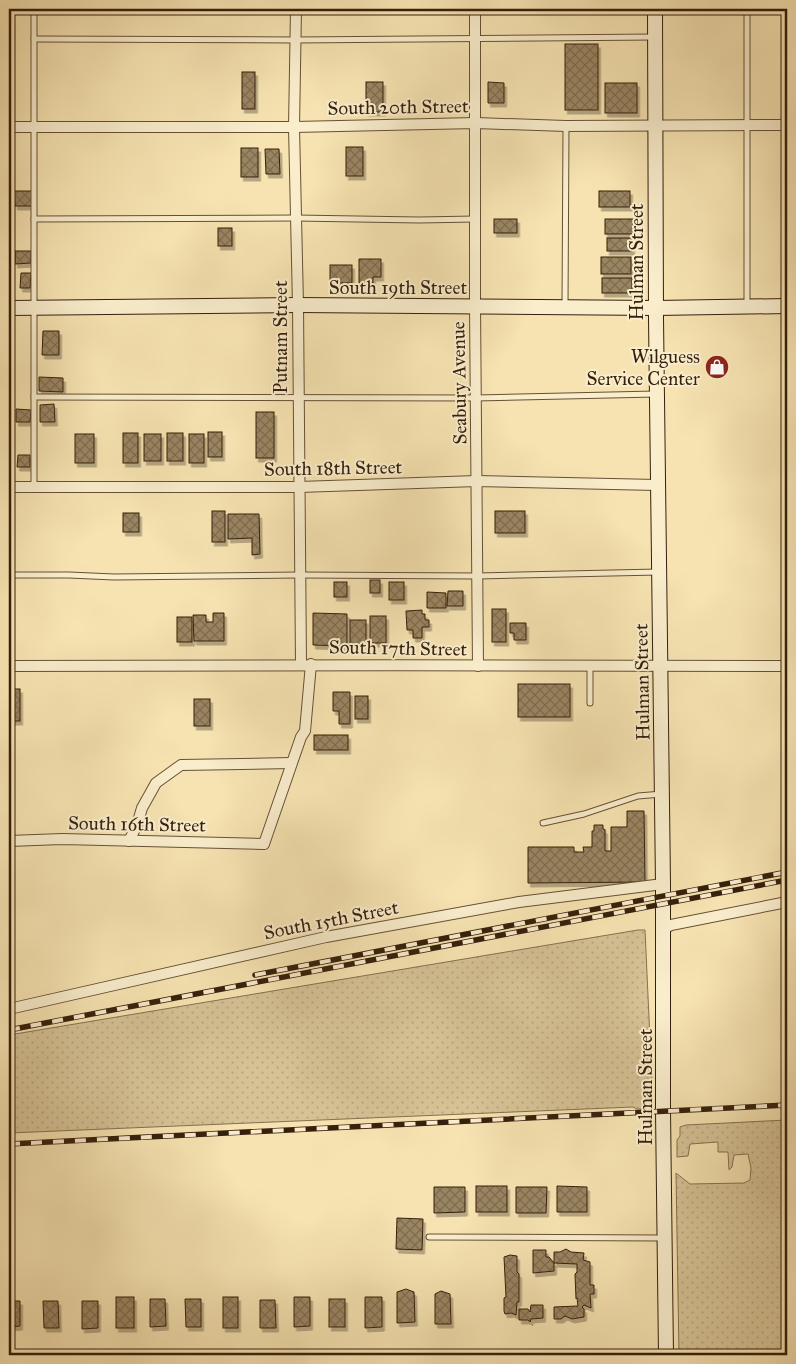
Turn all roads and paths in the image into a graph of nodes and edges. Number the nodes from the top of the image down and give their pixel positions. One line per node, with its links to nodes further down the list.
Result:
1 (34, 9): 8 (lane)
2 (296, 9): 9 (street, Putnam Street)
3 (475, 9): 7 (street, Seabury Avenue)
4 (655, 9): 6 (street, Hulman Street)
5 (747, 9): 11 (lane)
6 (655, 37): 7 (lane); 14 (street, Hulman Street)
7 (475, 38): 9 (lane); 10 (street, Seabury Avenue)
8 (34, 39): 9 (lane); 16 (lane)
9 (295, 40): 17 (street, Putnam Street)
10 (476, 123): 13 (street, South 20th Street); 17 (street, South 20th Street); 20 (street, Seabury Avenue)
11 (747, 125): 12 (street, South 20th Street); 14 (street, South 20th Street); 23 (lane)
12 (787, 125)
13 (566, 126): 14 (street, South 20th Street); 26 (lane)
14 (654, 126): 28 (street, Hulman Street)
15 (9, 127): 16 (street, South 20th Street)
16 (34, 127): 17 (street, South 20th Street); 19 (lane)
17 (294, 127): 18 (street, Putnam Street)
18 (296, 218): 19 (lane); 20 (lane); 21 (street, Putnam Street)
19 (34, 219): 25 (lane)
20 (476, 219): 22 (street, Seabury Avenue)
21 (298, 305): 22 (street, South 19th Street); 25 (street, South 19th Street); 31 (street, Putnam Street)
22 (475, 306): 26 (street, South 19th Street); 32 (street, Seabury Avenue)
23 (747, 306): 24 (street, South 19th Street); 28 (street, South 19th Street)
24 (787, 306)
25 (34, 307): 27 (street, South 19th Street); 30 (lane)
26 (565, 307): 28 (street, South 19th Street)
27 (9, 308)
28 (656, 308): 29 (street, Hulman Street)
29 (656, 394): 32 (lane); 34 (street, Hulman Street)
30 (34, 397): 31 (lane); 36 (lane)
31 (298, 398): 32 (lane); 37 (street, Putnam Street)
32 (476, 398): 33 (street, Seabury Avenue)
33 (478, 481): 34 (street, South 18th Street); 37 (street, South 18th Street); 41 (street, Seabury Avenue)
34 (657, 485): 38 (street, Hulman Street)
35 (9, 487): 36 (street, South 18th Street)
36 (34, 487): 37 (street, South 18th Street)
37 (299, 487): 39 (street, Putnam Street)
38 (659, 572): 41 (lane); 46 (street, Hulman Street)
39 (300, 575): 40 (lane); 41 (lane); 42 (street, Putnam Street)
40 (9, 576)
41 (478, 576): 44 (street, Seabury Avenue)
42 (306, 664): 43 (street, South 17th Street); 44 (street, South 17th Street); 49 (street, Putnam Street)
43 (9, 666)
44 (478, 666): 45 (street, South 17th Street)
45 (590, 666): 46 (street, South 17th Street); 48 (lane)
46 (661, 666): 47 (street, South 17th Street); 50 (street, Hulman Street)
47 (787, 666)
48 (590, 703)
49 (291, 763): 53 (street); 54 (street, Putnam Street)
50 (662, 794): 51 (lane); 55 (street, Hulman Street)
51 (543, 823)
52 (9, 841): 53 (street, South 16th Street)
53 (128, 841): 54 (street, South 16th Street)
54 (264, 844)
55 (664, 884): 57 (street, Hulman Street); 58 (street, South 15th Street)
56 (787, 902): 57 (street)
57 (664, 929): 60 (street, Hulman Street)
58 (9, 1009)
59 (429, 1237): 60 (lane)
60 (666, 1238): 61 (street, Hulman Street)
61 (666, 1355)

